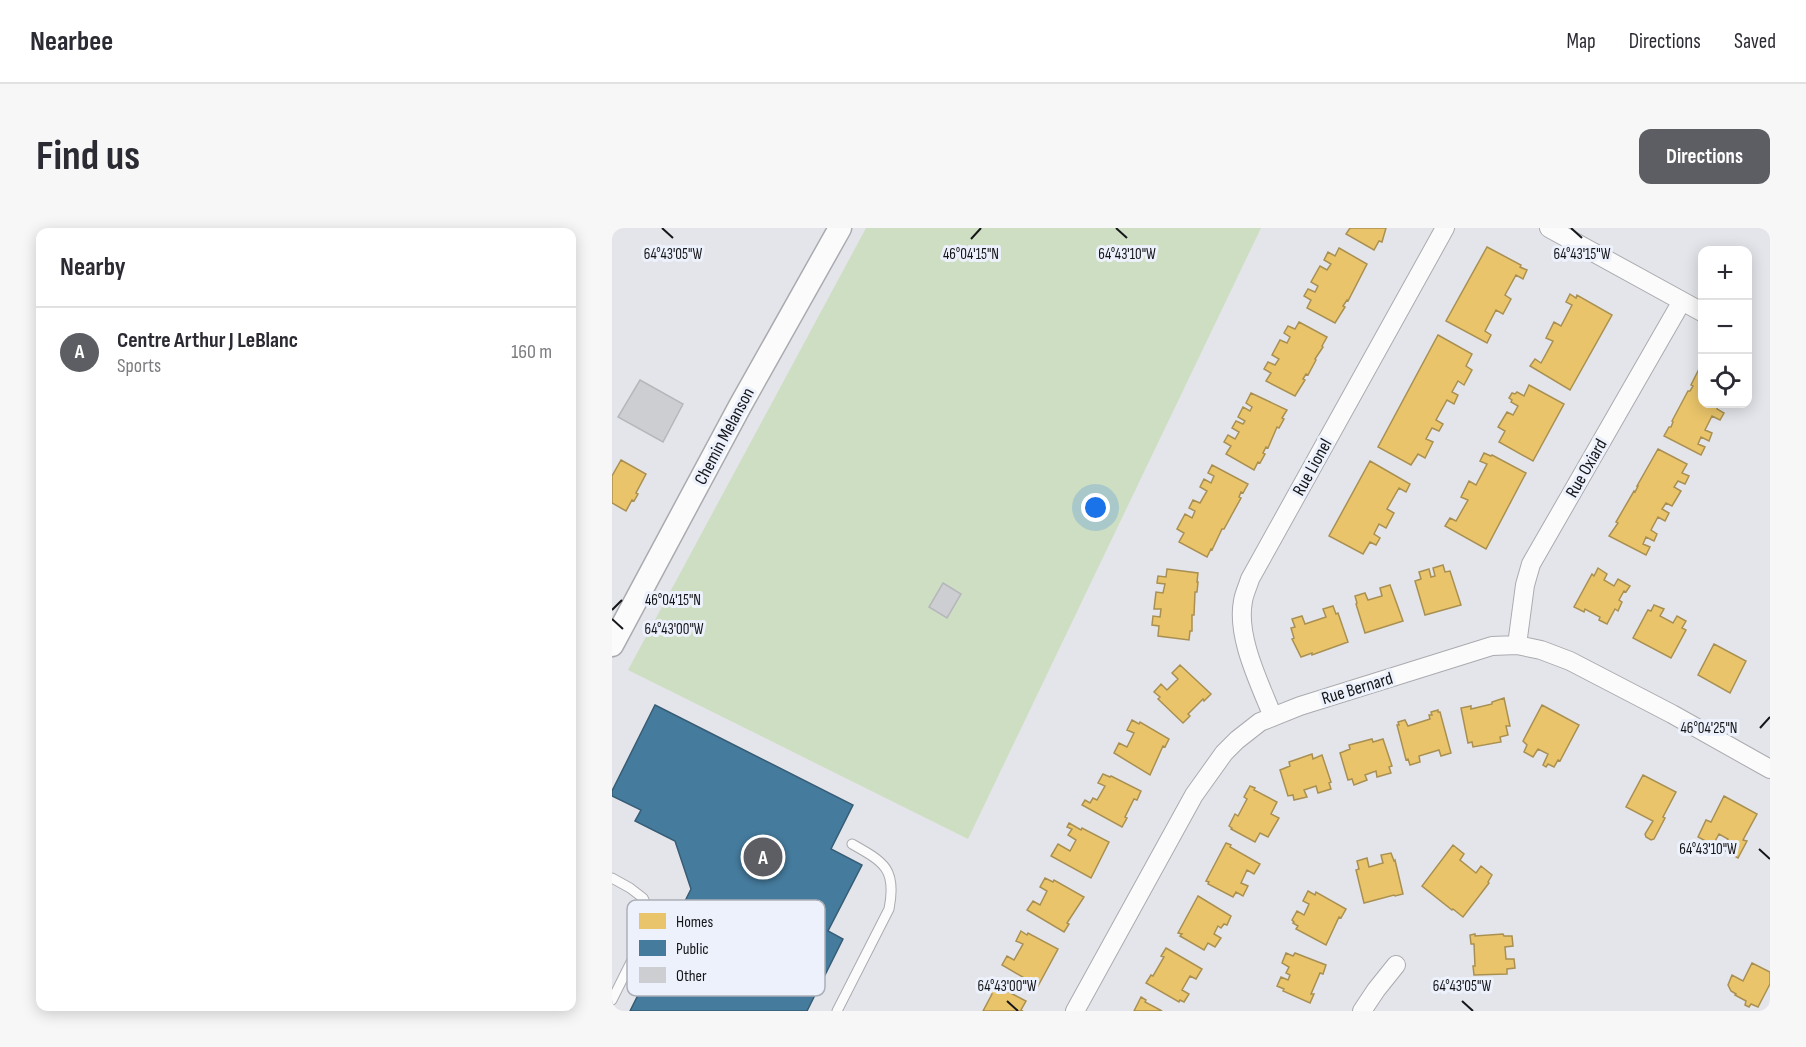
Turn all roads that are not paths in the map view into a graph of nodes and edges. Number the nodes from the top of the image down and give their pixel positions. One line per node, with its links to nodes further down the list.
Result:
1 (840, 228): 6 (street, Chemin Melanson)
2 (1445, 228): 8 (street, Rue Lionel)
3 (1549, 228): 4 (street)
4 (1682, 301): 5 (street); 7 (street, Rue Oxiard)
5 (1698, 310)
6 (612, 645)
7 (1517, 645): 8 (street, Rue Bernard); 9 (street, Rue Bernard)
8 (1273, 717): 17 (street, Rue Bernard)
9 (1770, 769)
10 (852, 844): 16 (lane)
11 (612, 879): 12 (lane)
12 (644, 900)
13 (1396, 965): 18 (street)
14 (627, 970): 15 (lane)
15 (612, 1000)
16 (837, 1011)
17 (1075, 1011)
18 (1362, 1011)

